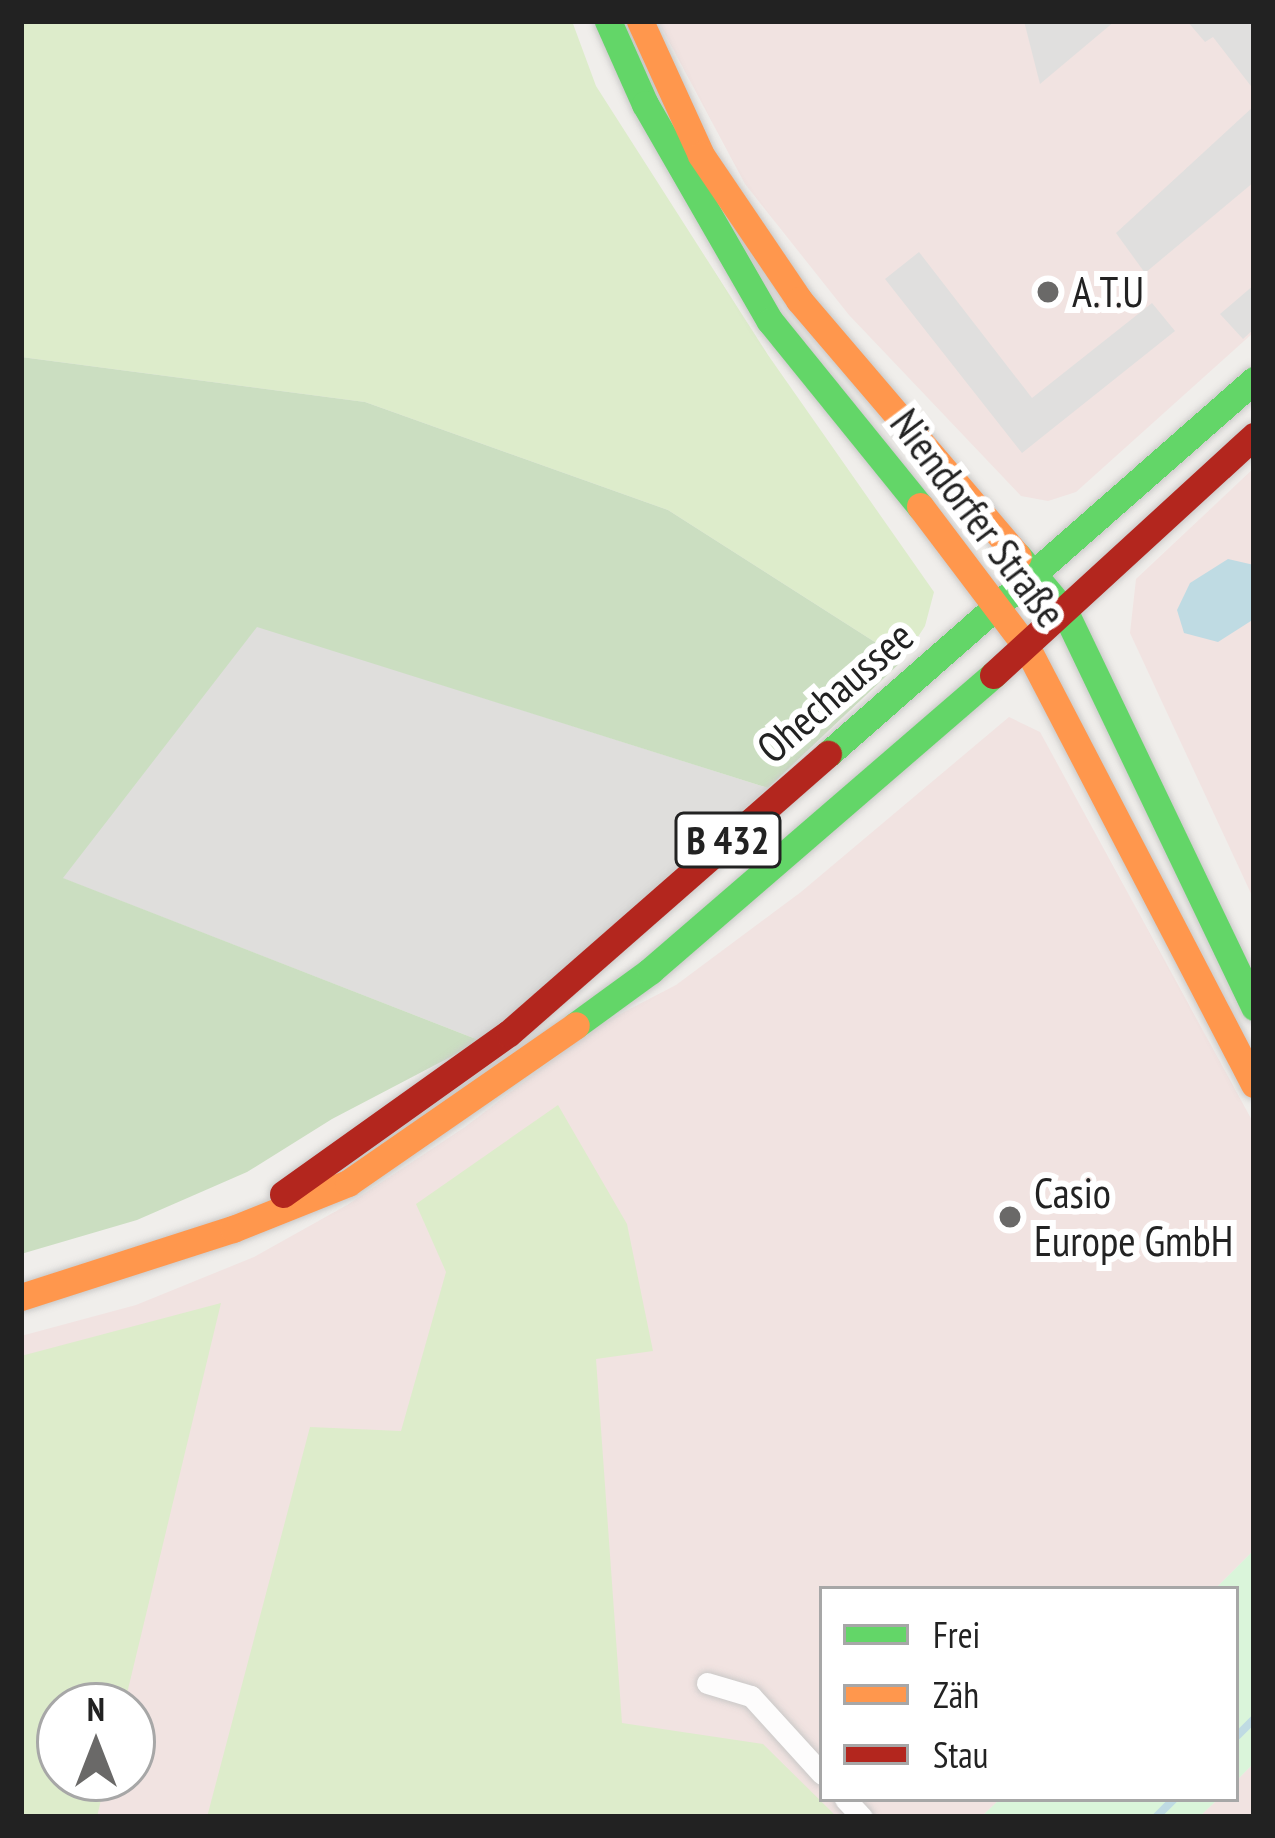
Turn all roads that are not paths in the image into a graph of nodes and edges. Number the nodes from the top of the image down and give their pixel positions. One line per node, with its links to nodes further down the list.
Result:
1 (608, 21): 6 (main road, Niendorfer Straße)
2 (640, 21): 5 (main road, Niendorfer Straße)
3 (1254, 380): 5 (main road, Ohechaussee / B 432)
4 (1254, 436): 7 (main road, Ohechaussee / B 432)
5 (1036, 575): 6 (main road, Ohechaussee / B 432); 7 (main road, Niendorfer Straße)
6 (999, 606): 8 (main road, Niendorfer Straße); 11 (main road, Ohechaussee / B 432)
7 (1065, 612): 8 (main road, Ohechaussee / B 432); 9 (main road, Niendorfer Straße)
8 (1026, 646): 10 (main road, Niendorfer Straße); 11 (main road, Ohechaussee / B 432)
9 (1254, 1006)
10 (1254, 1084)
11 (233, 1229): 12 (main road, Ohechaussee / B 432)
12 (21, 1297)
13 (707, 1683): 14 (street)
14 (819, 1771)

